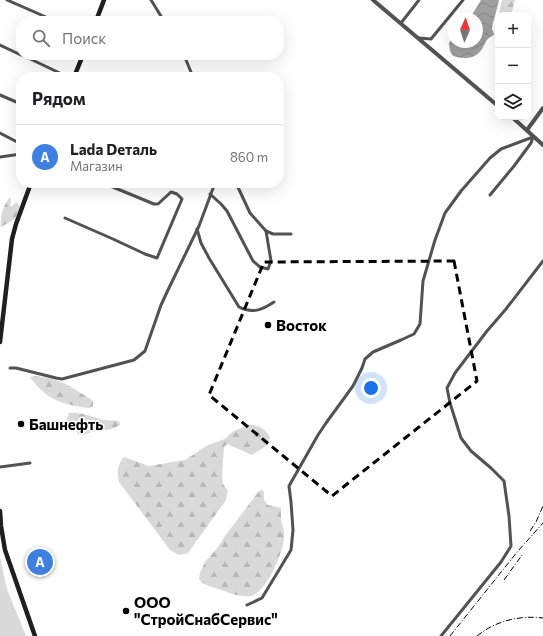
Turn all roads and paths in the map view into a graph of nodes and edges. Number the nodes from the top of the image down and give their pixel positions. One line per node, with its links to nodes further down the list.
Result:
1 (7, 0): 7 (street)
2 (104, 0): 8 (main road)
3 (151, 0): 9 (street)
4 (419, 0): 10 (street)
5 (463, 0): 11 (street)
6 (375, 1): 10 (street)
7 (44, 16)
8 (98, 16)
9 (161, 16)
10 (401, 23): 11 (street)
11 (419, 38): 22 (street)
12 (0, 45): 13 (street)
13 (16, 53)
14 (32, 60): 17 (street)
15 (80, 60): 18 (main road)
16 (186, 60): 19 (street)
17 (57, 72)
18 (76, 72)
19 (191, 72)
20 (0, 95): 21 (street)
21 (16, 102)
22 (495, 103)
23 (543, 108): 25 (street)
24 (515, 120): 25 (street)
25 (527, 130): 27 (street)
26 (0, 133): 28 (street)
27 (533, 136): 29 (street); 37 (street); 50 (street)
28 (16, 141)
29 (543, 145)
30 (16, 155): 31 (street)
31 (0, 157)
32 (29, 188): 44 (main road)
33 (115, 188): 38 (street)
34 (213, 188): 36 (street)
35 (238, 188): 40 (street)
36 (210, 194): 39 (street); 40 (street)
37 (490, 196)
38 (65, 218)
39 (197, 229): 43 (street); 45 (street)
40 (266, 231): 41 (street)
41 (291, 234)
42 (543, 261): 52 (street)
43 (274, 302)
44 (0, 342)
45 (10, 368)
46 (30, 463): 47 (street)
47 (0, 468)
48 (0, 511): 49 (main road)
49 (1, 523): 51 (main road)
50 (247, 605)
51 (35, 636)
52 (441, 636)

